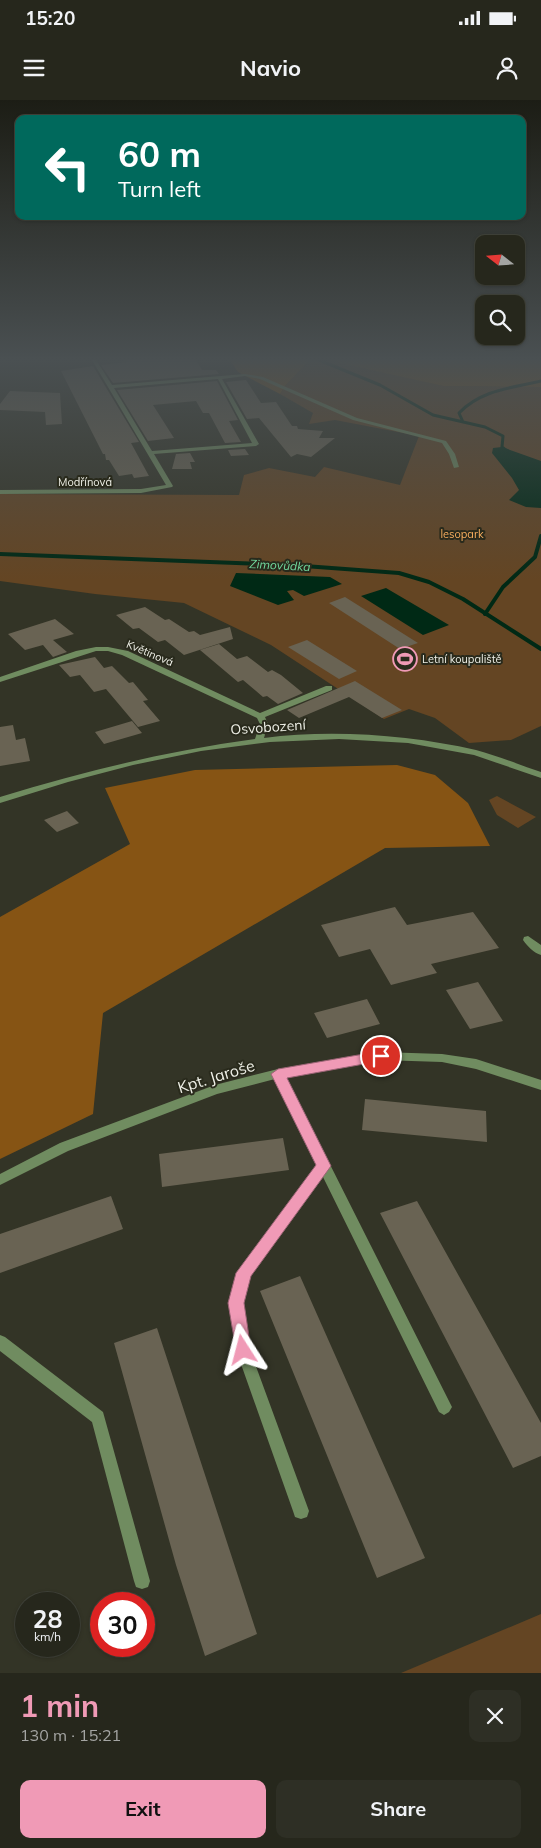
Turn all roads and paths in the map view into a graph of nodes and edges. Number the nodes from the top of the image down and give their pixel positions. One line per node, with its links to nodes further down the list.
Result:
1 (139, 433): 4 (street)
2 (250, 433): 4 (street)
3 (411, 433): 5 (street)
4 (151, 453): 6 (street, Modřínová)
5 (456, 467)
6 (0, 492)
7 (0, 680): 9 (street, Květinová)
8 (329, 688): 9 (street)
9 (260, 716): 10 (street)
10 (259, 741): 11 (street, Osvobození); 12 (street, Osvobození)
11 (541, 775)
12 (0, 800)
13 (528, 940): 14 (street)
14 (541, 951)
15 (278, 1074): 16 (street, Kpt. Jaroše); 17 (street); 18 (street, Kpt. Jaroše)
16 (541, 1085)
17 (323, 1166): 20 (street); 21 (street)
18 (0, 1180)
19 (0, 1342): 22 (street)
20 (444, 1407)
21 (301, 1511)
22 (142, 1581)

